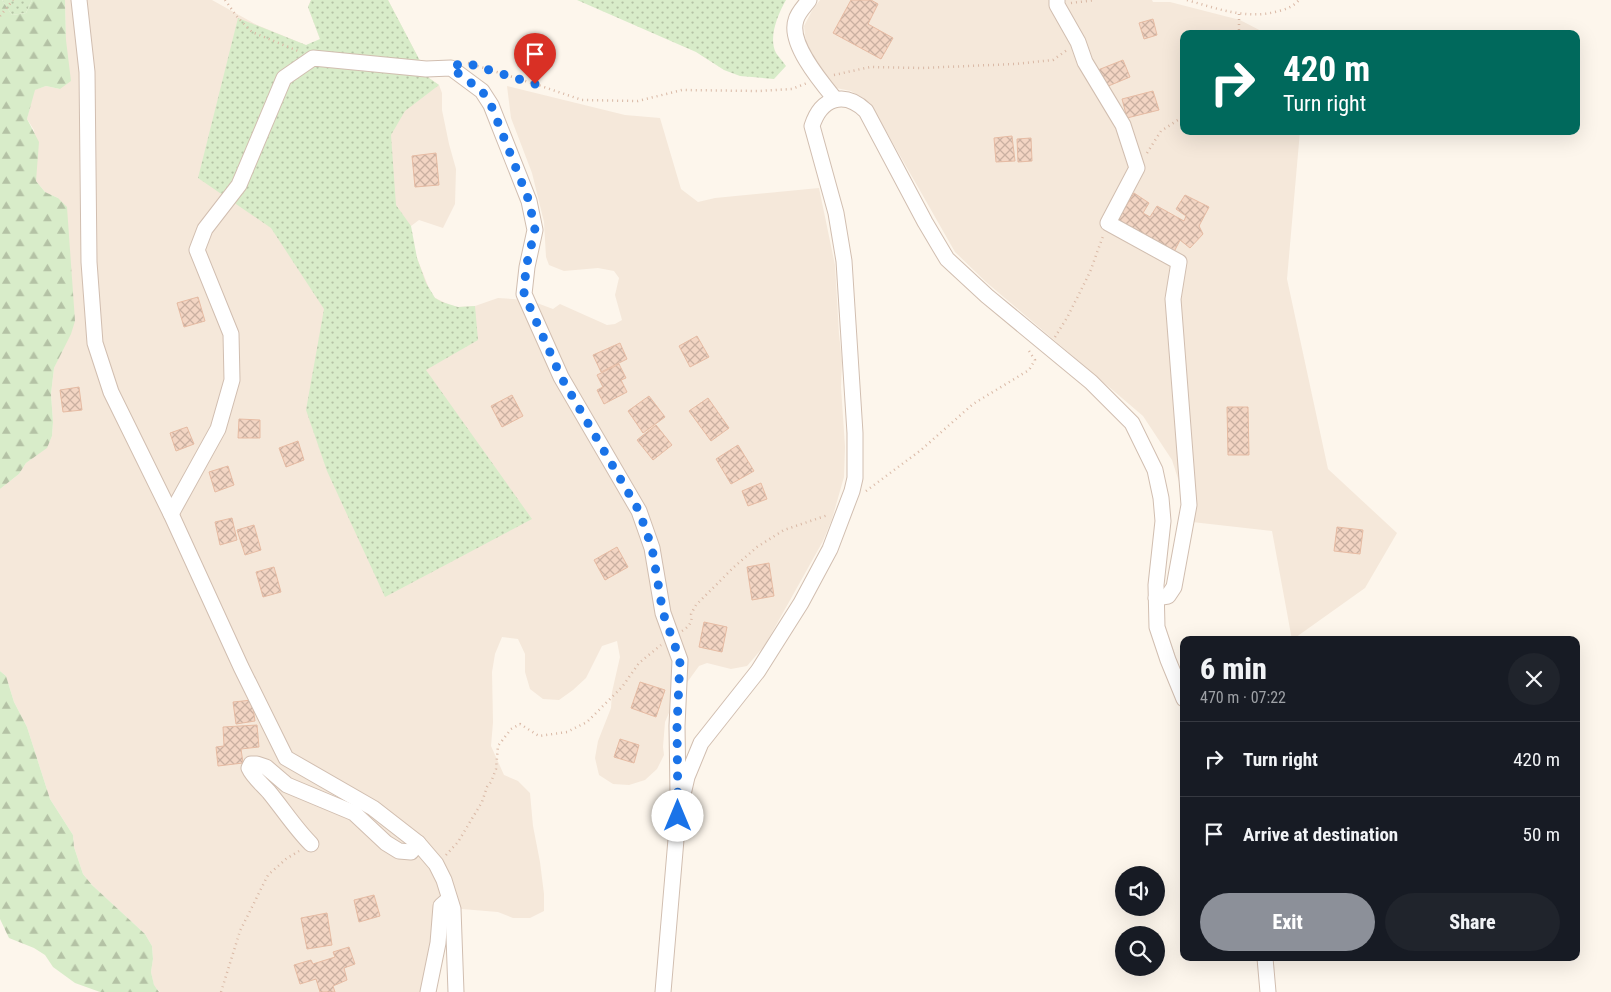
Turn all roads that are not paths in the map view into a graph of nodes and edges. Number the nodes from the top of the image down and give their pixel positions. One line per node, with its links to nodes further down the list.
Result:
1 (79, 0): 5 (street)
2 (810, 0): 4 (street)
3 (1057, 3): 6 (street)
4 (835, 100): 6 (street); 8 (street)
5 (171, 514): 8 (street); 9 (street)
6 (1156, 598): 7 (street)
7 (1180, 689)
8 (678, 816): 15 (street)
9 (418, 843): 10 (street); 11 (street)
10 (311, 844)
11 (449, 899): 13 (street); 14 (street)
12 (1265, 961): 16 (street)
13 (428, 992)
14 (456, 992)
15 (664, 992)
16 (1268, 992)

